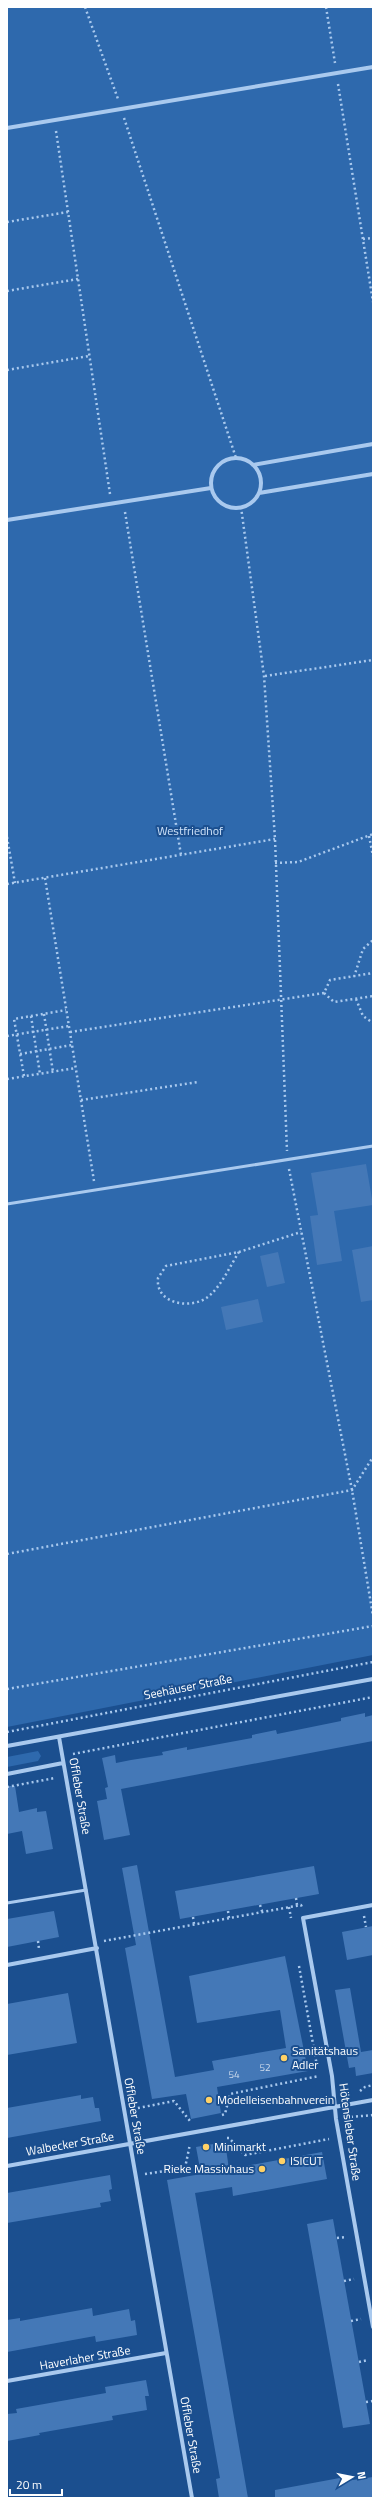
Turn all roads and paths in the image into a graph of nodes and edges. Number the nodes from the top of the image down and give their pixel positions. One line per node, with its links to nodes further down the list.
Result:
1 (85, 7): 5 (path)
2 (326, 7): 4 (path)
3 (373, 67): 4 (street)
4 (337, 73): 5 (street); 11 (path)
5 (122, 110): 6 (street); 18 (path)
6 (54, 120): 7 (street); 8 (path)
7 (7, 128)
8 (68, 212): 9 (path); 12 (path)
9 (7, 222)
10 (373, 238): 11 (path)
11 (363, 239): 14 (path)
12 (78, 279): 13 (path); 15 (path)
13 (7, 291)
14 (373, 302)
15 (89, 356): 16 (path); 24 (path)
16 (7, 370)
17 (373, 444): 19 (street)
18 (236, 458): 19 (street); 21 (street)
19 (253, 465): 22 (street)
20 (373, 474): 22 (street)
21 (211, 488): 23 (street); 25 (street)
22 (258, 493): 25 (street)
23 (123, 502): 24 (street); 33 (path)
24 (112, 504): 26 (street)
25 (241, 507): 28 (path)
26 (7, 520)
27 (373, 660): 28 (path)
28 (264, 676): 32 (path)
29 (373, 834): 30 (path)
30 (369, 836): 34 (path); 35 (path)
31 (7, 838): 37 (path)
32 (274, 839): 33 (path); 35 (path)
33 (181, 855): 36 (path)
34 (373, 856)
35 (275, 863): 45 (path)
36 (45, 878): 37 (path); 46 (path)
37 (15, 883): 38 (path)
38 (7, 884)
39 (373, 940): 41 (path)
40 (373, 974): 41 (path)
41 (354, 977): 42 (path)
42 (324, 993): 44 (path); 45 (path)
43 (373, 996): 44 (path)
44 (356, 999): 49 (path)
45 (281, 1001): 53 (path); 68 (path)
46 (66, 1010): 47 (path); 50 (path)
47 (44, 1014): 48 (path); 51 (path)
48 (31, 1016): 52 (path); 54 (path)
49 (373, 1023)
50 (69, 1026): 51 (path); 53 (path)
51 (46, 1030): 52 (path); 57 (path)
52 (34, 1032): 54 (path); 58 (path)
53 (70, 1032): 56 (path)
54 (17, 1034): 55 (path); 59 (path)
55 (7, 1036)
56 (72, 1045): 57 (path); 60 (path)
57 (50, 1049): 58 (path); 61 (path)
58 (37, 1051): 59 (path); 62 (path)
59 (20, 1054): 63 (path)
60 (76, 1068): 61 (path); 66 (path)
61 (53, 1072): 62 (path)
62 (40, 1074): 63 (path)
63 (24, 1076): 64 (path)
64 (7, 1079)
65 (198, 1082): 66 (path)
66 (81, 1100): 69 (path)
67 (373, 1146): 68 (lane)
68 (287, 1159): 69 (lane); 71 (path)
69 (96, 1189): 70 (lane)
70 (7, 1204)
71 (301, 1232): 72 (path); 74 (path)
72 (239, 1252): 72 (path)
73 (373, 1457): 74 (path)
74 (352, 1490): 75 (path); 76 (path)
75 (7, 1554)
76 (373, 1616)
77 (373, 1626): 80 (path)
78 (373, 1662): 82 (path, Seehäuser Straße)
79 (373, 1679): 83 (street, Seehäuser Straße)
80 (7, 1690)
81 (373, 1697): 85 (path)
82 (7, 1732)
83 (59, 1737): 84 (street, Seehäuser Straße); 86 (street, Offleber Straße)
84 (7, 1746)
85 (73, 1754)
86 (63, 1763): 87 (street); 90 (street, Offleber Straße)
87 (7, 1774)
88 (55, 1778): 89 (path)
89 (7, 1787)
90 (86, 1890): 92 (lane); 106 (street, Offleber Straße)
91 (296, 1898): 94 (path)
92 (7, 1903)
93 (260, 1905): 97 (path)
94 (297, 1905): 97 (path); 102 (path)
95 (373, 1905): 102 (street)
96 (228, 1911): 101 (path)
97 (262, 1912): 101 (path)
98 (364, 1916): 99 (path); 103 (path); 105 (path)
99 (368, 1916)
100 (194, 1917): 104 (path)
101 (229, 1918): 104 (path)
102 (303, 1918): 111 (street, Hötensleber Straße)
103 (356, 1918)
104 (194, 1924): 106 (path)
105 (366, 1927)
106 (96, 1942): 107 (street, Offleber Straße)
107 (97, 1948): 108 (street); 112 (street, Offleber Straße)
108 (7, 1964)
109 (320, 2078): 114 (path)
110 (373, 2100): 111 (street, Walbecker Straße)
111 (334, 2107): 119 (street, Walbecker Straße); 127 (street, Hötensleber Straße)
112 (123, 2111): 116 (path); 119 (street, Offleber Straße)
113 (373, 2115): 115 (path)
114 (218, 2116)
115 (351, 2117)
116 (196, 2120)
117 (221, 2139): 118 (path)
118 (330, 2139)
119 (130, 2143): 121 (street, Walbecker Straße); 122 (street, Offleber Straße)
120 (198, 2143): 122 (path)
121 (7, 2166)
122 (134, 2168): 131 (street, Offleber Straße)
123 (347, 2236): 124 (path)
124 (337, 2238)
125 (355, 2279): 126 (path)
126 (344, 2281)
127 (372, 2318): 130 (street, Hötensleber Straße)
128 (362, 2319): 129 (path)
129 (352, 2321)
130 (373, 2326)
131 (166, 2353): 134 (street, Haverlaher Straße); 137 (street, Offleber Straße)
132 (368, 2360): 133 (path)
133 (359, 2362)
134 (7, 2381)
135 (373, 2401): 136 (path)
136 (366, 2402)
137 (192, 2498)

